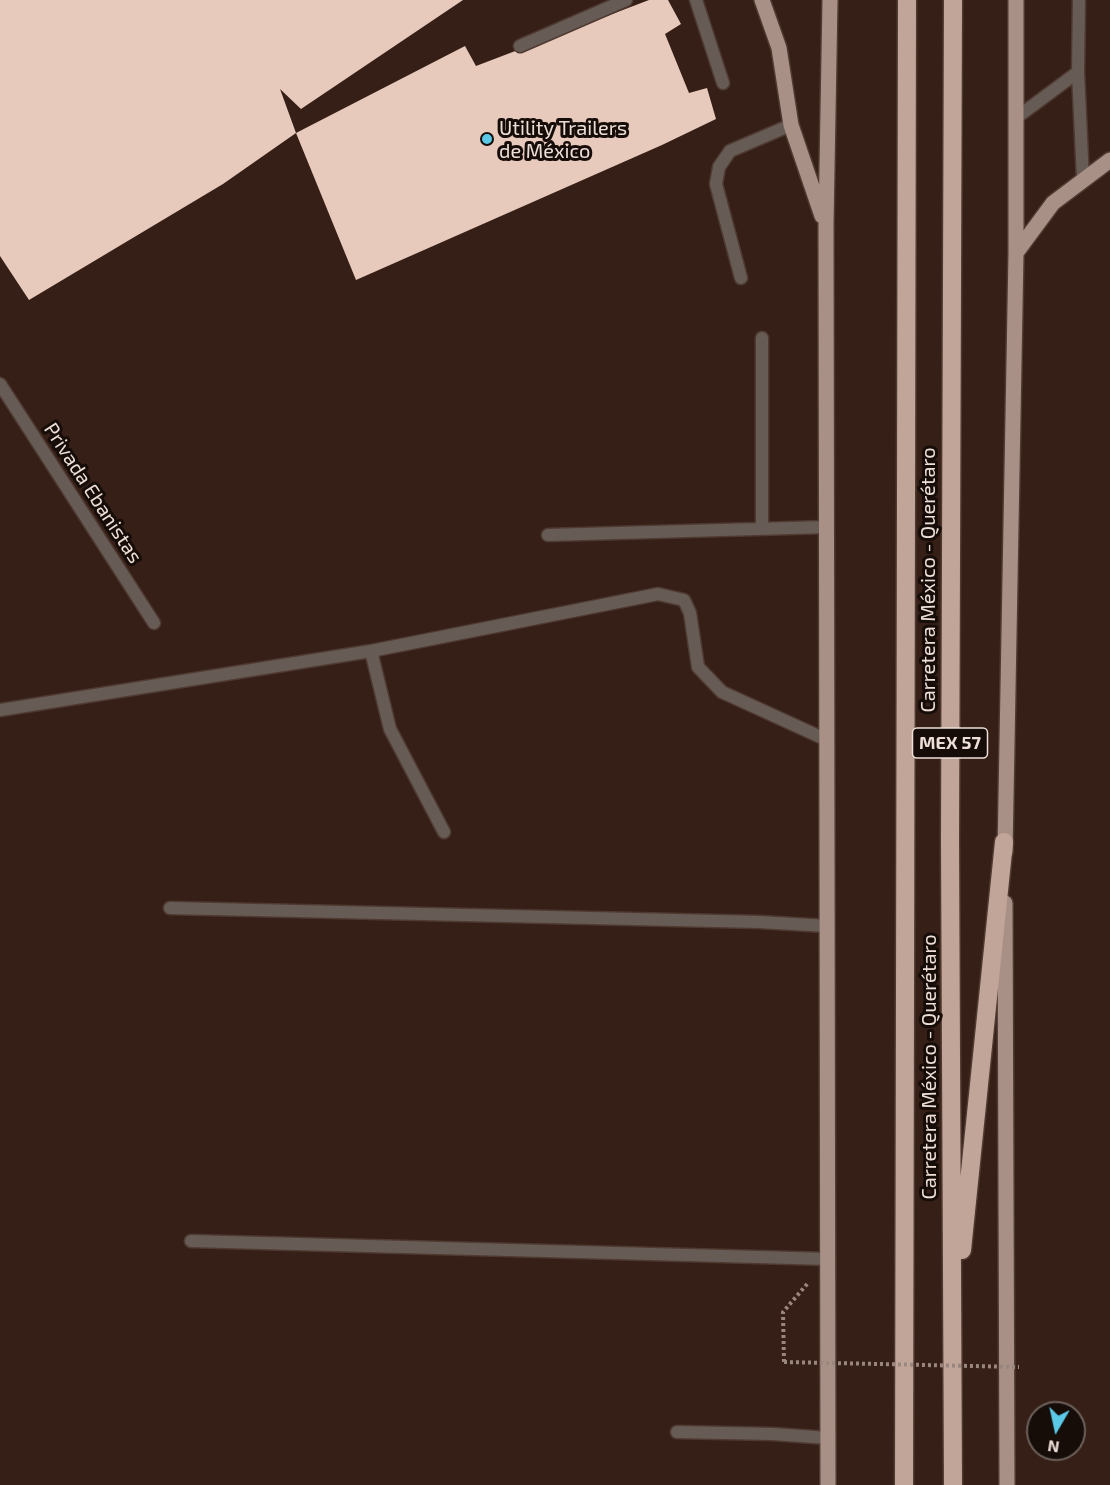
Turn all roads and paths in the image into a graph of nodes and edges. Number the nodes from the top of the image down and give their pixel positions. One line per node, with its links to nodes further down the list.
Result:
1 (626, 0): 9 (lane)
2 (696, 0): 11 (lane)
3 (762, 0): 13 (main road)
4 (830, 0): 16 (main road)
5 (907, 0): 40 (highway, Carretera México - Querétaro / MEX 57)
6 (952, 0): 35 (highway, Carretera México - Querétaro / MEX 57)
7 (1016, 0): 12 (main road)
8 (1079, 0): 10 (lane)
9 (520, 46)
10 (1078, 72): 12 (lane); 15 (lane)
11 (723, 83)
12 (1016, 118): 17 (main road)
13 (791, 125): 16 (main road); 18 (lane)
14 (1110, 160): 15 (main road)
15 (1083, 180): 17 (main road)
16 (825, 225): 21 (main road)
17 (1016, 253): 29 (main road)
18 (741, 278)
19 (762, 338): 22 (lane)
20 (0, 384): 24 (lane, Privada Ebanistas)
21 (826, 527): 22 (lane); 27 (main road)
22 (762, 528): 23 (lane)
23 (548, 535)
24 (154, 623)
25 (371, 651): 26 (lane); 27 (lane); 28 (lane)
26 (0, 710)
27 (827, 740): 31 (main road)
28 (444, 832)
29 (1005, 842): 35 (highway); 42 (main road)
30 (170, 908): 31 (lane)
31 (827, 926): 33 (main road)
32 (191, 1241): 33 (lane)
33 (828, 1259): 38 (main road)
34 (783, 1312): 36 (path, bridge)
35 (953, 1341): 41 (highway, Carretera México - Querétaro / MEX 57)
36 (1019, 1367)
37 (677, 1432): 38 (lane)
38 (828, 1438): 39 (main road)
39 (828, 1485)
40 (904, 1485)
41 (953, 1485)
42 (1007, 1485)

